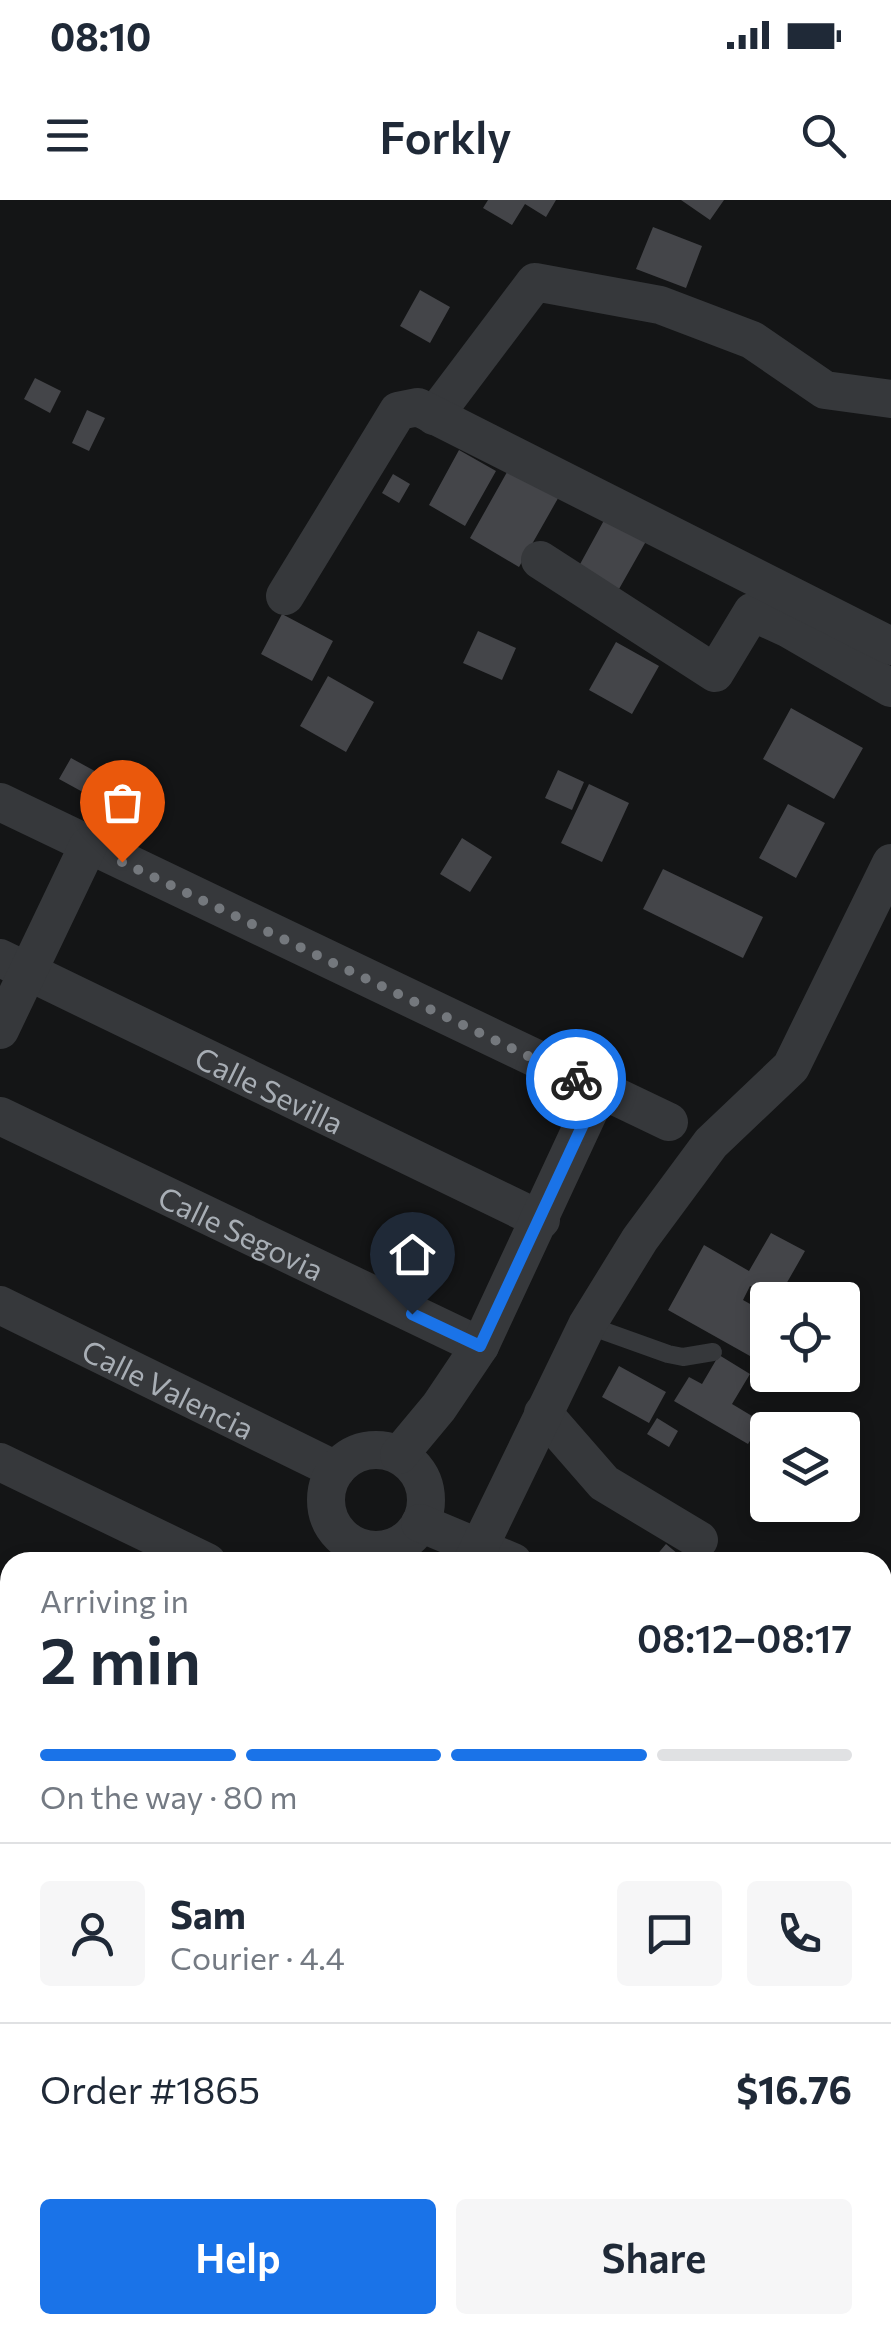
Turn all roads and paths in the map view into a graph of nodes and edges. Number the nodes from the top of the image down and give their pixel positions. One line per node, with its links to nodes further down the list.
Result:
1 (891, 399): 2 (street)
2 (434, 416): 4 (street); 5 (street)
3 (540, 560): 6 (street)
4 (285, 596)
5 (891, 646)
6 (891, 688)
7 (0, 802): 8 (street)
8 (88, 846): 10 (street); 12 (street)
9 (891, 863): 17 (street)
10 (14, 965): 11 (street); 15 (street, Calle Sevilla)
11 (0, 1030)
12 (599, 1090): 14 (street); 15 (street)
13 (0, 1116): 18 (street, Calle Segovia)
14 (670, 1122)
15 (541, 1220): 18 (street)
16 (0, 1305): 23 (street, Calle Valencia)
17 (587, 1325): 19 (lane); 20 (street)
18 (480, 1346): 21 (street)
19 (713, 1352)
20 (543, 1414): 25 (street); 30 (street)
21 (399, 1455): 23 (street); 24 (street)
22 (0, 1462): 26 (street)
23 (336, 1470): 27 (street)
24 (420, 1523): 28 (street); 29 (street)
25 (699, 1540)
26 (186, 1552)
27 (349, 1552)
28 (360, 1552)
29 (470, 1552)
30 (476, 1552)

